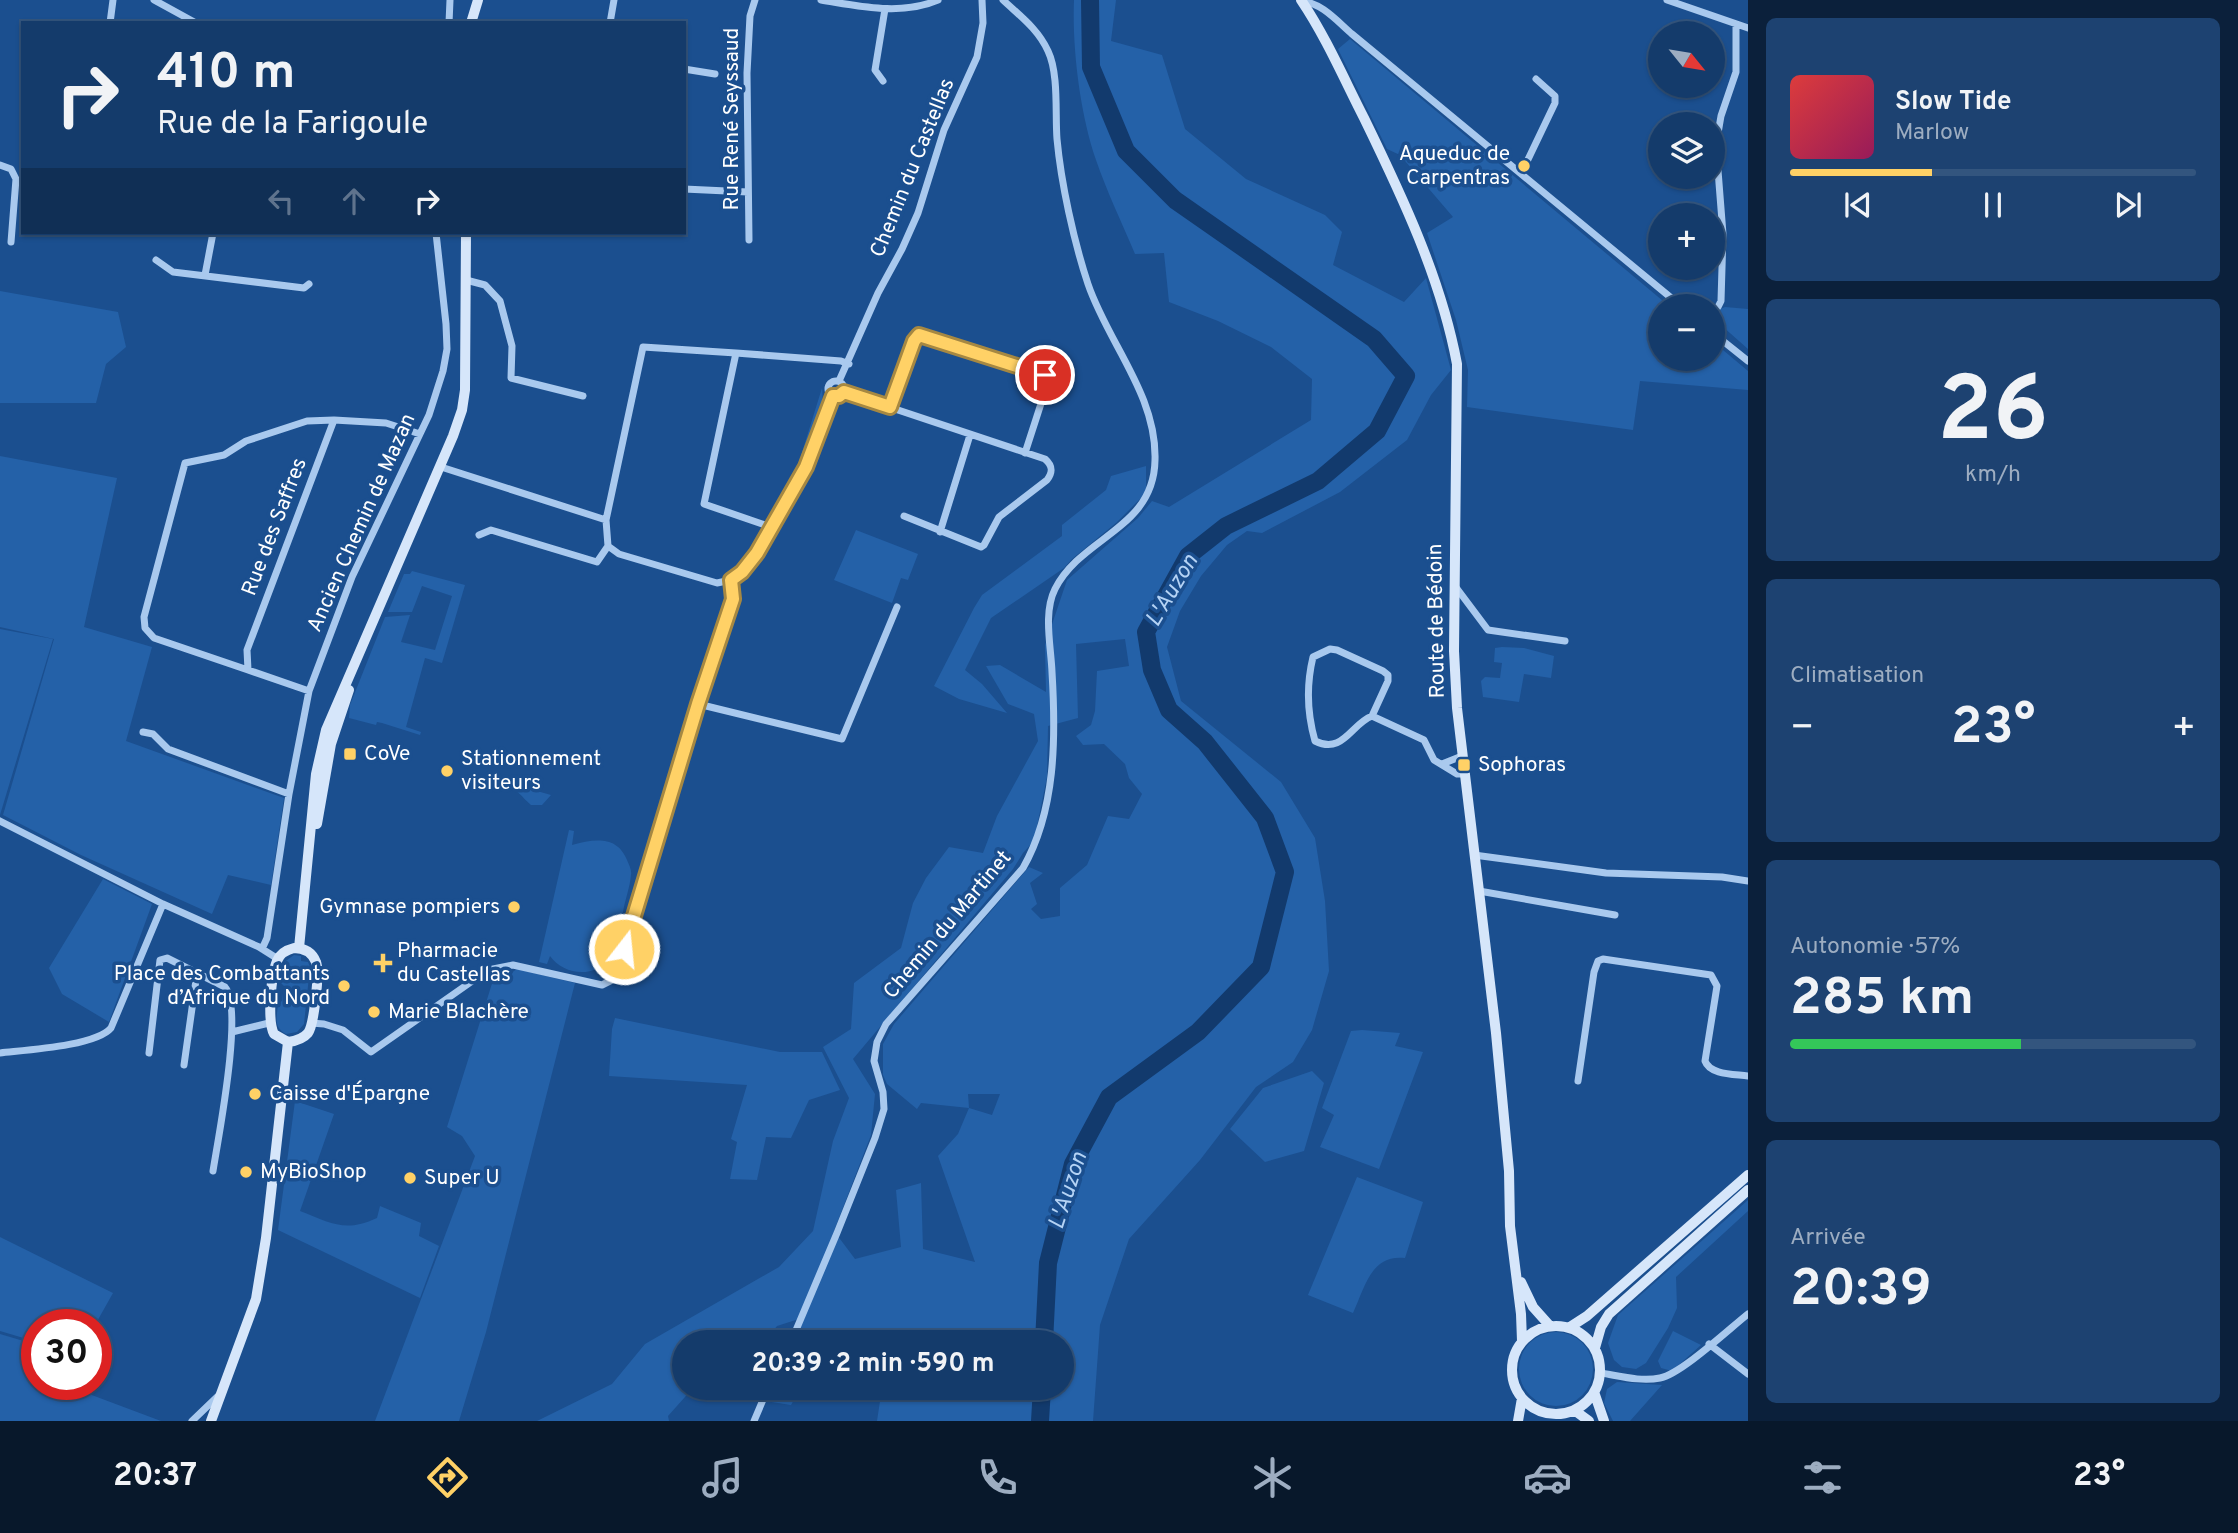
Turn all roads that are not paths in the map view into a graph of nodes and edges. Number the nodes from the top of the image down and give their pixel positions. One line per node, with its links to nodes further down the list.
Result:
1 (113, 0): 14 (street)
2 (154, 0): 15 (street)
3 (450, 0): 16 (street)
4 (478, 0): 17 (main road)
5 (614, 0): 18 (street)
6 (755, 0): 28 (street, Rue René Seyssaud)
7 (821, 0): 13 (street)
8 (938, 0): 13 (street)
9 (982, 0): 43 (street, Chemin du Castellas)
10 (1003, 0): 99 (street, Chemin du Martinet)
11 (1667, 0): 19 (street)
12 (1301, 1): 26 (street); 61 (main road, Route de Bédoin)
13 (885, 9): 24 (street)
14 (110, 21)
15 (192, 21)
16 (449, 21)
17 (472, 21)
18 (610, 21)
19 (1736, 24): 20 (street); 39 (street)
20 (1748, 28)
21 (686, 69): 22 (street)
22 (715, 74)
23 (1536, 79): 26 (street)
24 (883, 81)
25 (0, 165): 33 (street)
26 (1521, 174): 38 (street)
27 (686, 189): 28 (street)
28 (748, 192): 32 (street, Rue René Seyssaud)
29 (213, 235): 35 (street)
30 (436, 235): 50 (street, Ancien Chemin de Mazan)
31 (466, 235): 36 (main road)
32 (749, 240)
33 (11, 242)
34 (156, 260): 35 (street)
35 (205, 275): 37 (street)
36 (466, 280): 46 (street); 53 (main road)
37 (309, 284)
38 (1666, 294)
39 (1721, 294)
40 (1725, 343): 42 (street)
41 (736, 353): 43 (street); 55 (street); 56 (street)
42 (1748, 361)
43 (849, 364): 44 (street, Chemin du Castellas)
44 (839, 381): 45 (street); 47 (street)
45 (844, 392): 47 (street); 48 (street)
46 (583, 396)
47 (833, 396): 56 (street)
48 (890, 407): 51 (street); 52 (street)
49 (334, 420): 50 (street); 64 (street, Rue des Saffres); 64 (street)
50 (420, 434): 65 (street, Ancien Chemin de Mazan)
51 (970, 435): 52 (street); 57 (street)
52 (1025, 453): 57 (street)
53 (440, 467): 55 (street); 79 (main road)
54 (904, 516): 57 (street)
55 (606, 520): 59 (street)
56 (771, 527): 60 (street)
57 (940, 532)
58 (480, 535): 59 (street)
59 (608, 547): 60 (street)
60 (731, 580): 66 (street)
61 (1455, 585): 63 (street); 69 (main road, Route de Bédoin)
62 (897, 607): 66 (street)
63 (1565, 641)
64 (248, 670): 65 (street)
65 (309, 691): 72 (street, Ancien Chemin de Mazan)
66 (698, 704): 84 (street)
67 (1372, 716): 67 (street); 70 (street)
68 (143, 732): 72 (street)
69 (1462, 756): 70 (street); 71 (main road, Route de Bédoin)
70 (1442, 764): 71 (street)
71 (1465, 774): 74 (main road, Route de Bédoin)
72 (289, 794): 80 (street, Ancien Chemin de Mazan)
73 (0, 821): 77 (street)
74 (1474, 855): 75 (street); 76 (main road, Route de Bédoin)
75 (1748, 881)
76 (1479, 891): 78 (street); 95 (main road, Route de Bédoin)
77 (163, 904): 80 (street); 87 (street)
78 (1615, 915)
79 (299, 948): 81 (main road); 84 (main road)
80 (262, 949): 81 (street)
81 (278, 959): 83 (main road)
82 (197, 973): 85 (street); 88 (street); 89 (street)
83 (270, 1023): 85 (street); 86 (main road)
84 (312, 1023): 86 (main road)
85 (232, 1032): 92 (street)
86 (288, 1042): 105 (main road)
87 (0, 1053)
88 (149, 1053)
89 (184, 1065)
90 (1748, 1076): 91 (street)
91 (1578, 1081)
92 (213, 1171)
93 (1748, 1175): 98 (main road)
94 (1748, 1191): 102 (main road)
95 (1516, 1269): 97 (main road, Route de Bédoin); 100 (main road, Route de Bédoin)
96 (1748, 1314): 101 (street)
97 (1550, 1326): 98 (main road); 100 (main road)
98 (1570, 1327): 102 (main road)
99 (796, 1330)
100 (1522, 1341): 107 (main road)
101 (1709, 1344): 103 (street); 104 (street)
102 (1595, 1348): 103 (main road)
103 (1601, 1373): 106 (main road)
104 (1748, 1374)
105 (223, 1390): 111 (street); 112 (main road)
106 (1594, 1392): 109 (main road); 117 (main road)
107 (1522, 1398): 110 (main road); 114 (main road)
108 (763, 1400): 113 (street)
109 (1574, 1410): 110 (main road); 116 (main road)
110 (1543, 1412): 115 (main road)
111 (192, 1421)
112 (211, 1421)
113 (754, 1421)
114 (1518, 1421)
115 (1534, 1421)
116 (1589, 1421)
117 (1604, 1421)

